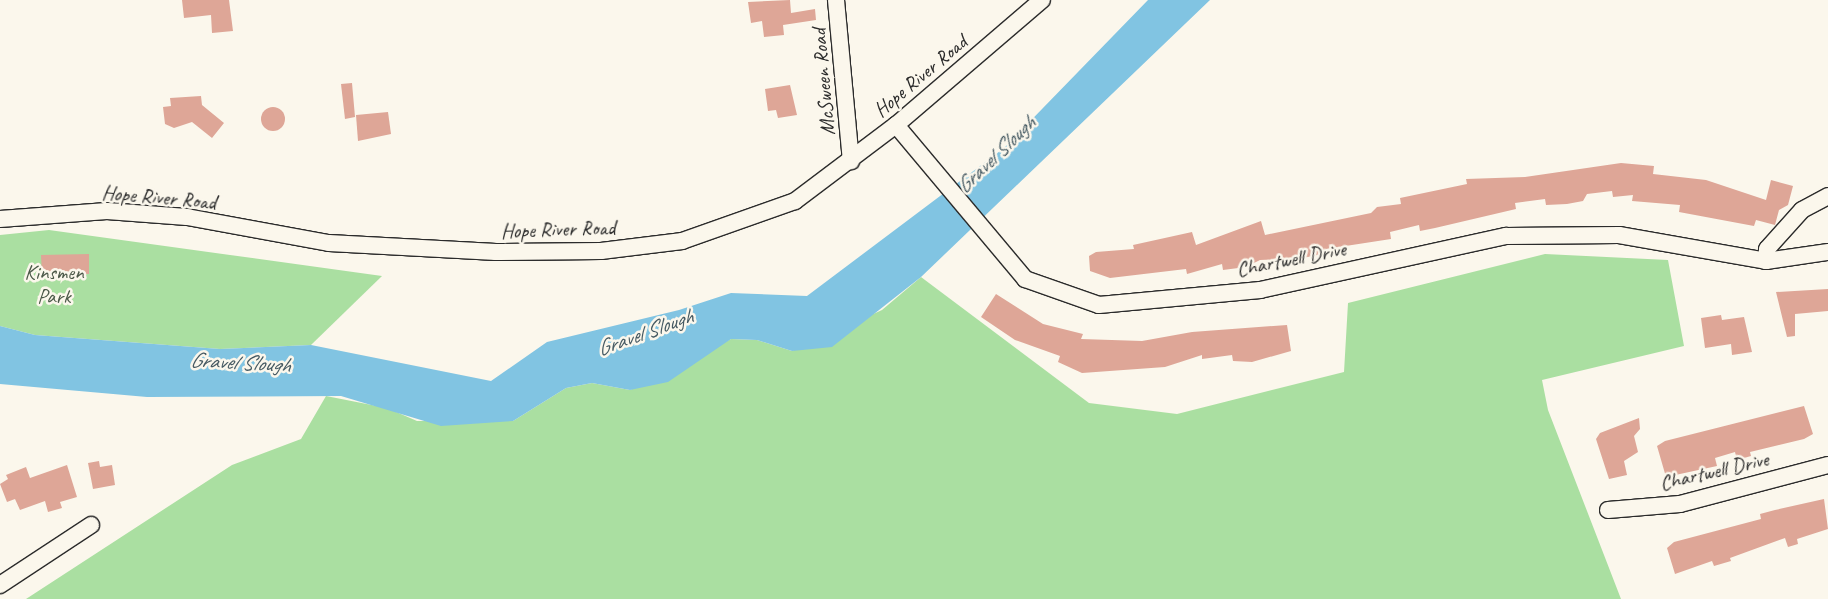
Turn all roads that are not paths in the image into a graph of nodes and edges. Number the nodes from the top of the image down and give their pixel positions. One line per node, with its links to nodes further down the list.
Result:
1 (836, 0): 4 (street, McSween Road)
2 (1042, 0): 3 (street, Hope River Road)
3 (896, 125): 4 (street, Hope River Road); 8 (street, Chartwell Drive)
4 (851, 161): 6 (street, Hope River Road)
5 (1828, 196): 8 (street)
6 (0, 219)
7 (1828, 252): 8 (street, Chartwell Drive)
8 (1766, 261)
9 (1828, 465): 10 (street, Chartwell Drive)
10 (1608, 510)
11 (91, 525): 12 (street)
12 (0, 585)

